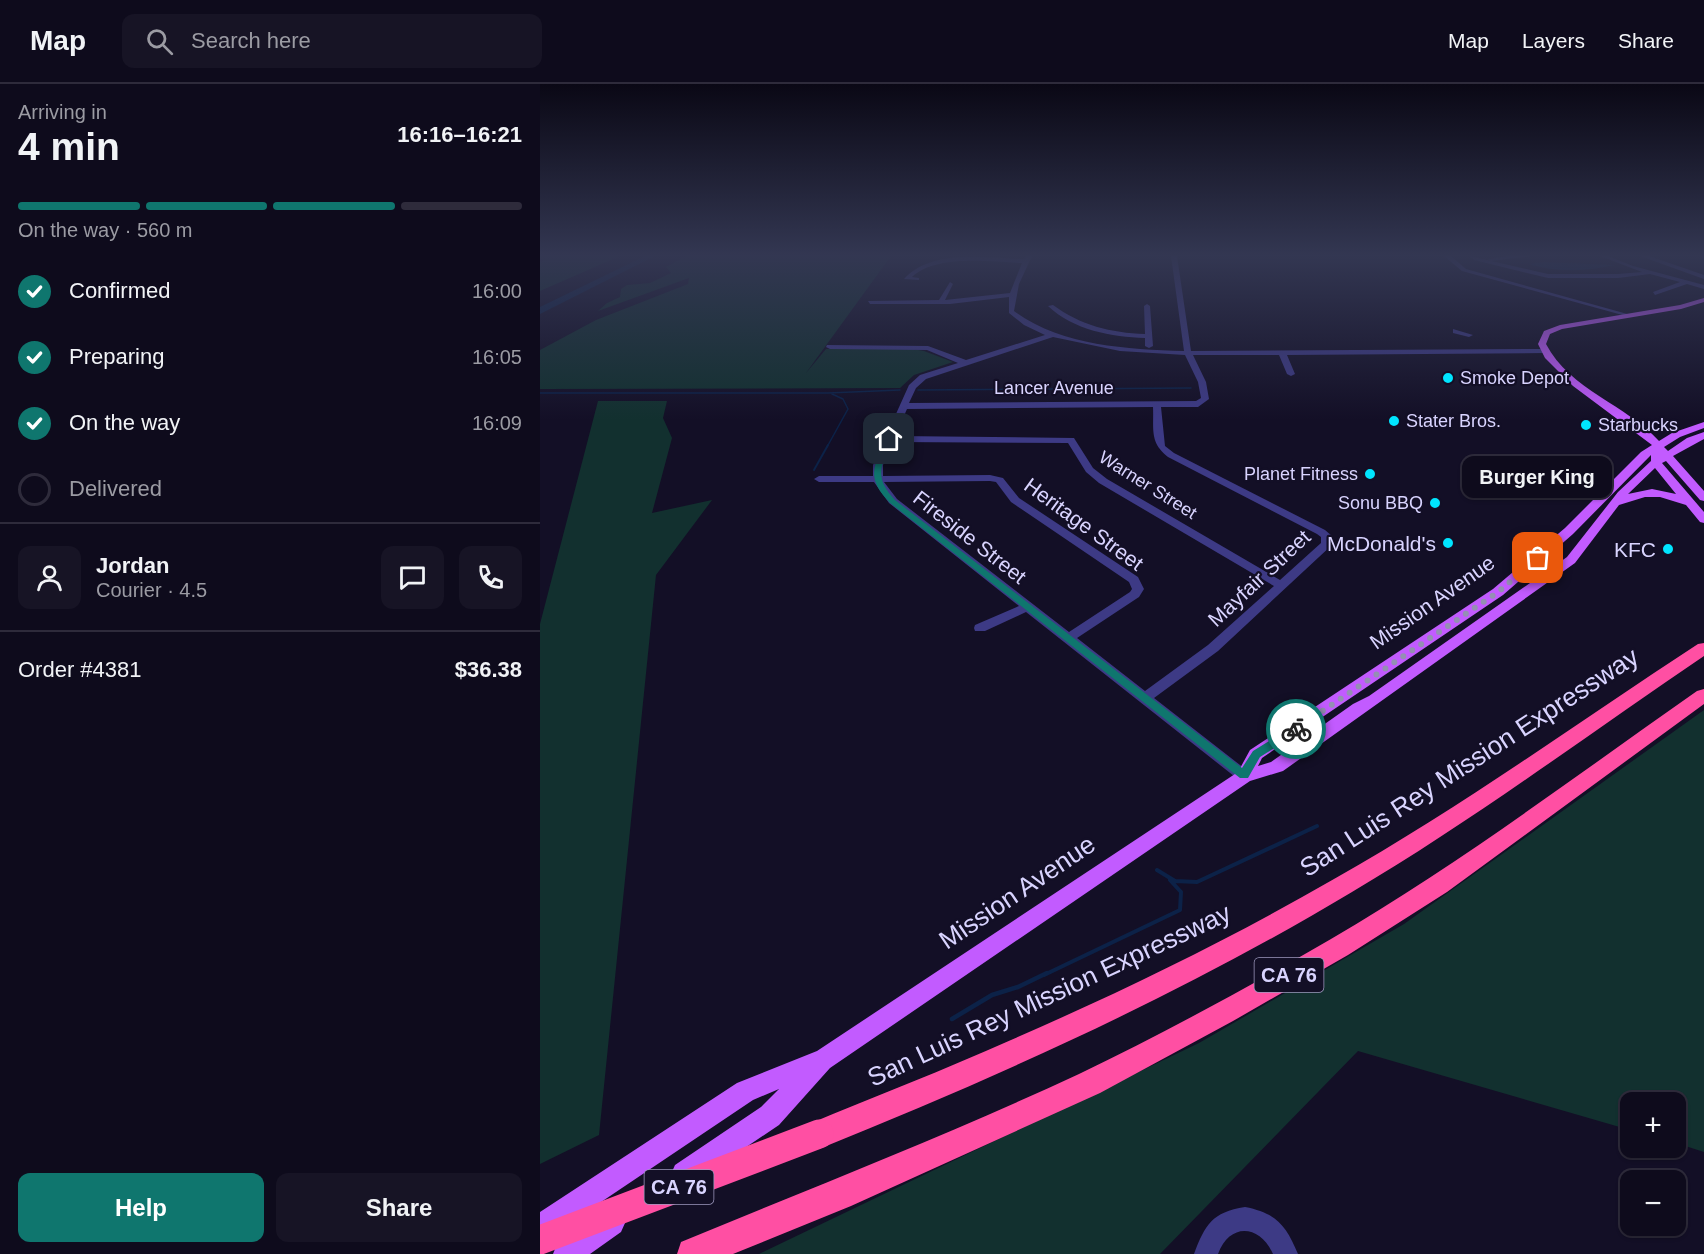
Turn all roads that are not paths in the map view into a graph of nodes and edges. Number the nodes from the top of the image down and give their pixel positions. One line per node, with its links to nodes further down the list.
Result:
1 (1011, 311): 9 (street)
2 (1056, 311): 11 (street)
3 (1147, 311): 11 (street)
4 (1182, 311): 16 (street)
5 (1612, 311): 7 (street)
6 (1656, 311): 7 (main road)
7 (1628, 315): 14 (main road)
8 (1456, 331): 10 (street)
9 (1054, 334): 16 (street); 17 (street)
10 (1469, 335)
11 (1148, 336): 12 (street)
12 (1149, 346)
13 (830, 347): 17 (street)
14 (1545, 351): 15 (street); 19 (main road)
15 (1282, 353): 16 (street); 18 (street)
16 (1188, 354): 21 (street, Lancer Avenue)
17 (965, 363): 22 (street)
18 (1291, 374)
19 (1567, 374): 20 (main road); 23 (main road)
20 (1591, 395): 23 (main road); 24 (main road)
21 (1156, 404): 22 (street, Lancer Avenue); 42 (street, Mayfair Street)
22 (904, 406): 27 (street)
23 (1628, 414): 24 (main road)
24 (1637, 425): 28 (main road)
25 (1704, 425): 28 (main road, Mission Avenue)
26 (1704, 435): 29 (main road, Mission Avenue)
27 (889, 439): 31 (street); 42 (street, Warner Street)
28 (1656, 446): 29 (main road); 30 (main road); 35 (main road, Mission Avenue)
29 (1667, 456): 30 (main road, Mission Avenue); 33 (main road)
30 (1656, 463): 34 (main road); 36 (main road, Mission Avenue)
31 (877, 478): 32 (street, Heritage Street); 44 (street, Fireside Street); 48 (street, Heritage Street)
32 (819, 479)
33 (1704, 498)
34 (1691, 505): 36 (main road); 37 (main road)
35 (1592, 506): 38 (main road, Mission Avenue); 39 (main road)
36 (1612, 507): 39 (main road, Mission Avenue)
37 (1704, 519)
38 (1569, 531): 40 (main road, Mission Avenue); 41 (main road)
39 (1594, 531): 41 (main road, Mission Avenue)
40 (1538, 558): 43 (main road); 45 (main road, Mission Avenue)
41 (1571, 560): 43 (main road, Mission Avenue)
42 (1282, 586): 53 (street, Mayfair Street)
43 (1527, 594): 49 (main road, Mission Avenue)
44 (1027, 607): 46 (street); 48 (street, Fireside Street)
45 (1456, 619): 47 (main road, Mission Avenue); 49 (main road)
46 (980, 628)
47 (1436, 633): 51 (main road); 54 (main road, Mission Avenue)
48 (1068, 638): 53 (street, Fireside Street)
49 (1455, 643): 51 (main road, Mission Avenue)
50 (1704, 648): 57 (highway, San Luis Rey Mission Expressway / CA 76, bridge)
51 (1433, 659): 54 (main road, Mission Avenue)
52 (1704, 695): 59 (highway, CA 76)
53 (1144, 699): 54 (street, Fireside Street)
54 (1244, 776): 55 (main road, Mission Avenue)
55 (825, 1059): 56 (main road, Mission Avenue); 58 (main road, Mission Avenue)
56 (540, 1228)
57 (540, 1240)
58 (567, 1254)
59 (693, 1254)
60 (1206, 1254): 61 (street)
61 (1286, 1254)

